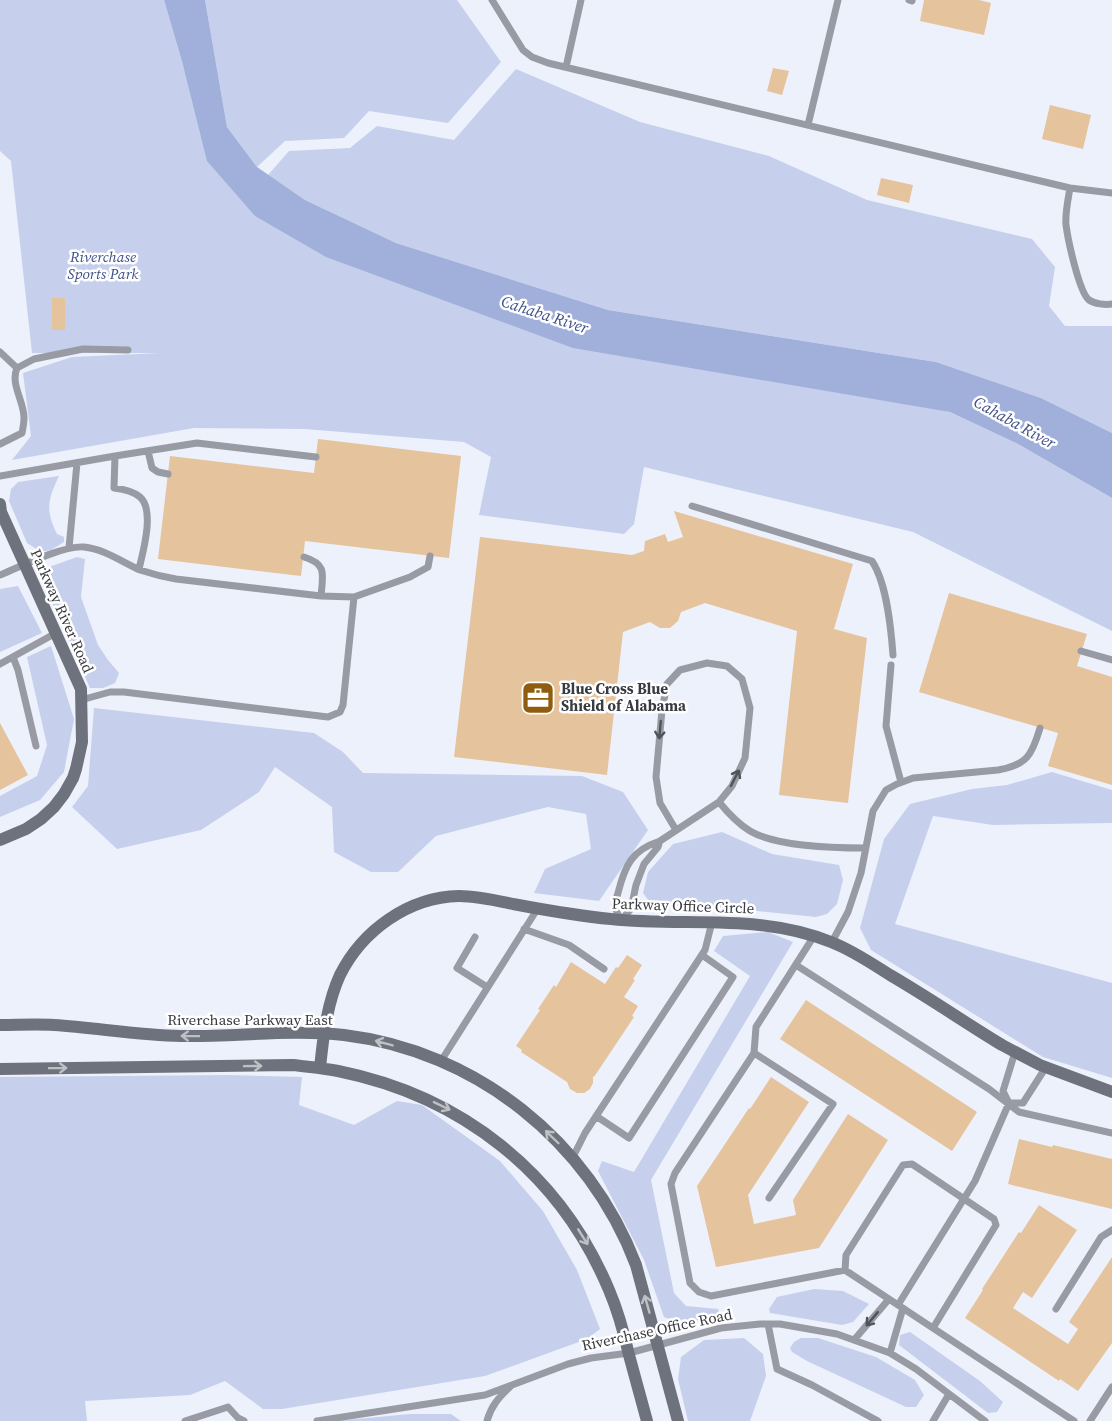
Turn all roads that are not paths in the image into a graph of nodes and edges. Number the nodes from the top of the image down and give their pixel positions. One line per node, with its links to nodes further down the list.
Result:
1 (492, 0): 4 (lane)
2 (581, 0): 4 (lane)
3 (838, 0): 5 (lane)
4 (566, 67): 5 (lane)
5 (808, 125): 6 (lane)
6 (1070, 188): 7 (lane); 8 (lane)
7 (1112, 193)
8 (1112, 304)
9 (128, 350): 11 (lane)
10 (0, 352): 11 (lane)
11 (16, 368): 12 (lane)
12 (0, 444)
13 (148, 451): 14 (lane); 15 (lane); 17 (lane)
14 (115, 456): 16 (lane); 25 (lane)
15 (316, 457)
16 (77, 463): 18 (lane); 21 (lane)
17 (168, 474)
18 (0, 476)
19 (692, 506): 31 (lane)
20 (0, 509): 24 (street, Parkway River Road)
21 (69, 548): 24 (lane); 25 (lane)
22 (304, 556): 27 (lane)
23 (430, 556): 28 (lane)
24 (25, 564): 26 (lane); 29 (street, Parkway River Road)
25 (139, 569): 27 (lane)
26 (0, 576)
27 (321, 596): 28 (lane)
28 (354, 597): 36 (lane)
29 (56, 633): 32 (lane); 36 (street, Parkway River Road)
30 (1081, 651): 33 (lane)
31 (893, 655)
32 (13, 657): 34 (lane); 38 (lane)
33 (1112, 660)
34 (0, 664)
35 (891, 664): 39 (lane)
36 (81, 700): 42 (street, Parkway River Road)
37 (1040, 728): 39 (lane)
38 (36, 746)
39 (901, 782): 44 (lane)
40 (719, 802): 41 (lane); 41 (lane, one-way to 41); 44 (lane)
41 (676, 830): 43 (lane)
42 (0, 840)
43 (660, 840): 46 (lane); 46 (lane)
44 (865, 848): 51 (lane)
45 (538, 908): 46 (street, Parkway Office Circle); 48 (lane); 57 (street, Parkway Office Circle)
46 (621, 920): 47 (street, Parkway Office Circle)
47 (712, 922): 49 (street, Parkway Office Circle); 52 (lane)
48 (524, 929): 54 (lane); 55 (lane)
49 (814, 936): 51 (street, Parkway Office Circle); 53 (lane)
50 (475, 938): 55 (lane)
51 (832, 942): 58 (street, Parkway Office Circle)
52 (702, 956): 66 (lane); 66 (lane)
53 (796, 965): 59 (lane); 65 (lane)
54 (604, 969)
55 (487, 987): 60 (lane)
56 (0, 1025): 57 (street, Riverchase Parkway East, one-way to 56)
57 (325, 1034): 60 (street, Riverchase Parkway East, one-way to 57); 62 (street, Parkway Office Circle)
58 (1015, 1052): 61 (street, Parkway Office Circle); 65 (lane)
59 (754, 1053): 69 (lane); 72 (lane)
60 (441, 1061): 68 (street, Riverchase Parkway East, one-way to 60)
61 (1046, 1067): 64 (street, Parkway Office Circle); 65 (lane)
62 (320, 1068): 63 (street, one-way to 62); 80 (street, one-way to 80)
63 (0, 1069)
64 (1112, 1092)
65 (1009, 1103): 67 (lane); 70 (lane)
66 (596, 1116): 68 (lane)
67 (1112, 1133)
68 (573, 1157): 79 (street, Riverchase Parkway East, one-way to 68)
69 (769, 1198)
70 (964, 1199): 72 (lane); 74 (lane); 77 (lane)
71 (1112, 1230): 75 (lane)
72 (845, 1270): 73 (lane)
73 (889, 1299): 74 (lane); 78 (lane, one-way to 78)
74 (901, 1306): 77 (lane); 81 (lane)
75 (1056, 1309)
76 (768, 1324): 78 (lane, Riverchase Office Road); 79 (lane, Riverchase Office Road); 91 (lane)
77 (933, 1328): 94 (lane)
78 (854, 1340): 81 (lane, Riverchase Office Road)
79 (658, 1344): 80 (lane, Riverchase Office Road); 90 (street, Riverchase Parkway East)
80 (629, 1353): 82 (lane, Riverchase Office Road); 89 (street)
81 (890, 1353): 84 (lane, Riverchase Office Road)
82 (512, 1386): 87 (lane, Riverchase Office Road); 88 (lane)
83 (1112, 1387): 95 (lane)
84 (949, 1394): 92 (lane); 93 (lane, Riverchase Office Road)
85 (185, 1421): 86 (lane)
86 (244, 1421)
87 (317, 1421)
88 (487, 1421)
89 (646, 1421)
90 (678, 1421)
91 (878, 1421)
92 (933, 1421)
93 (985, 1421)
94 (1074, 1421)
95 (1090, 1421)

